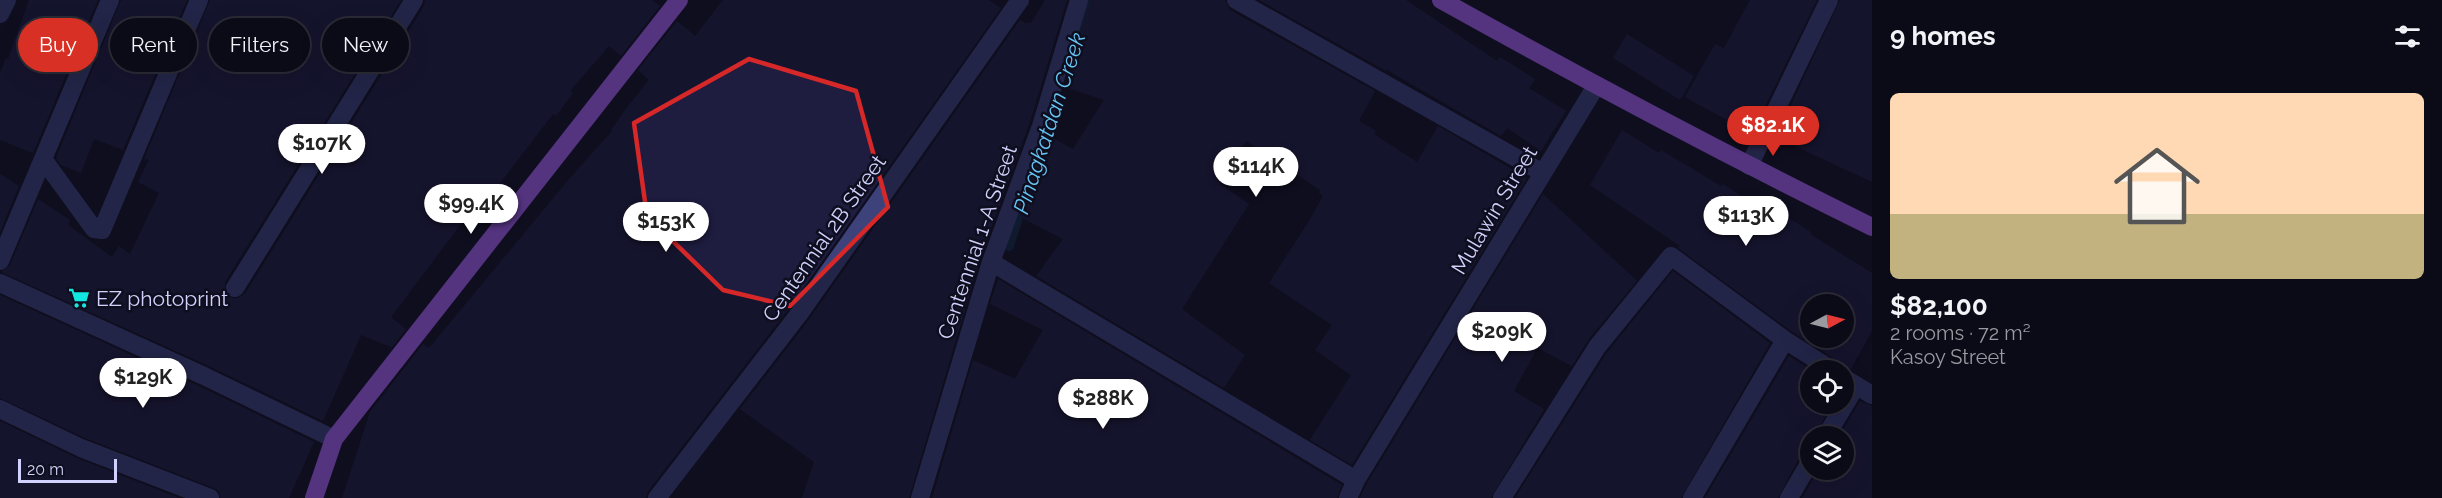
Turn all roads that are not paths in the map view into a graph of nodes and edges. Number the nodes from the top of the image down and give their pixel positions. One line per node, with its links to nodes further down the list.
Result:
1 (6, 0): 11 (street)
2 (110, 0): 13 (street)
3 (199, 0): 13 (street)
4 (414, 0): 20 (street)
5 (679, 0): 26 (main road)
6 (1020, 0): 31 (street, Centennial 2B Street)
7 (1079, 0): 18 (street, Centennial 1-A Street)
8 (1236, 0): 15 (street)
9 (1441, 0): 12 (main road)
10 (1829, 0): 14 (street)
11 (0, 14)
12 (1596, 86): 14 (main road); 15 (street, Mulawin Street)
13 (44, 159): 17 (street)
14 (1749, 166): 16 (main road)
15 (1543, 173): 28 (street, Mulawin Street)
16 (1872, 227)
17 (0, 261)
18 (991, 262): 28 (street); 32 (street, Centennial 1-A Street)
19 (0, 283): 26 (street)
20 (235, 288)
21 (1785, 340): 22 (street); 34 (street); 35 (street)
22 (1816, 360)
23 (1857, 386): 25 (street)
24 (0, 409): 29 (street)
25 (1832, 426)
26 (334, 439): 30 (main road)
27 (1800, 479): 36 (street)
28 (1356, 480): 33 (street, Mulawin Street)
29 (210, 498)
30 (314, 498)
31 (657, 498)
32 (920, 498)
33 (1348, 498)
34 (1502, 498)
35 (1692, 498)
36 (1789, 498)

